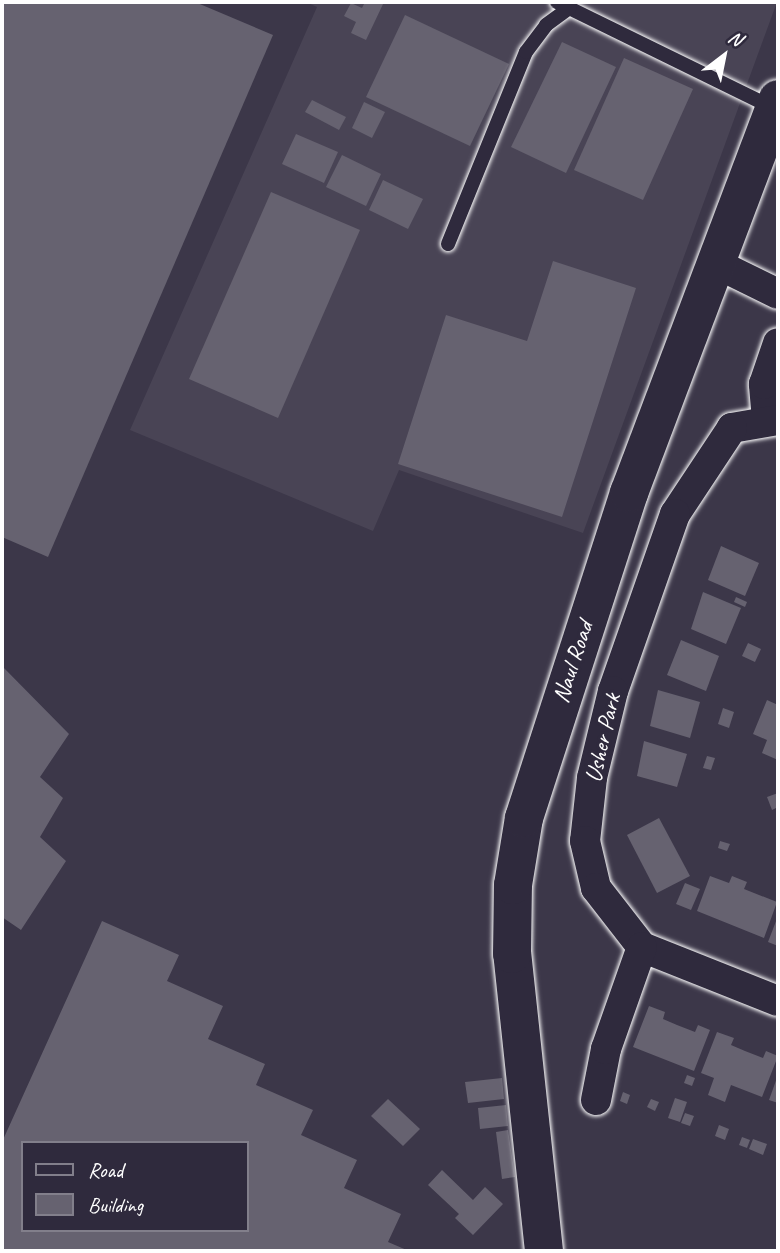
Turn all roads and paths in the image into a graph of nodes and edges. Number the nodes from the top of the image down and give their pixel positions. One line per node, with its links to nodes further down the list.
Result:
1 (563, 5): 2 (lane); 3 (lane)
2 (776, 104): 4 (main road, Naul Road)
3 (447, 244)
4 (715, 263): 5 (street); 11 (main road, Naul Road)
5 (778, 295)
6 (778, 343): 7 (street)
7 (773, 420): 8 (street, Usher Park)
8 (642, 947): 9 (street, Usher Park); 10 (street)
9 (778, 1001)
10 (596, 1100)
11 (544, 1251)

